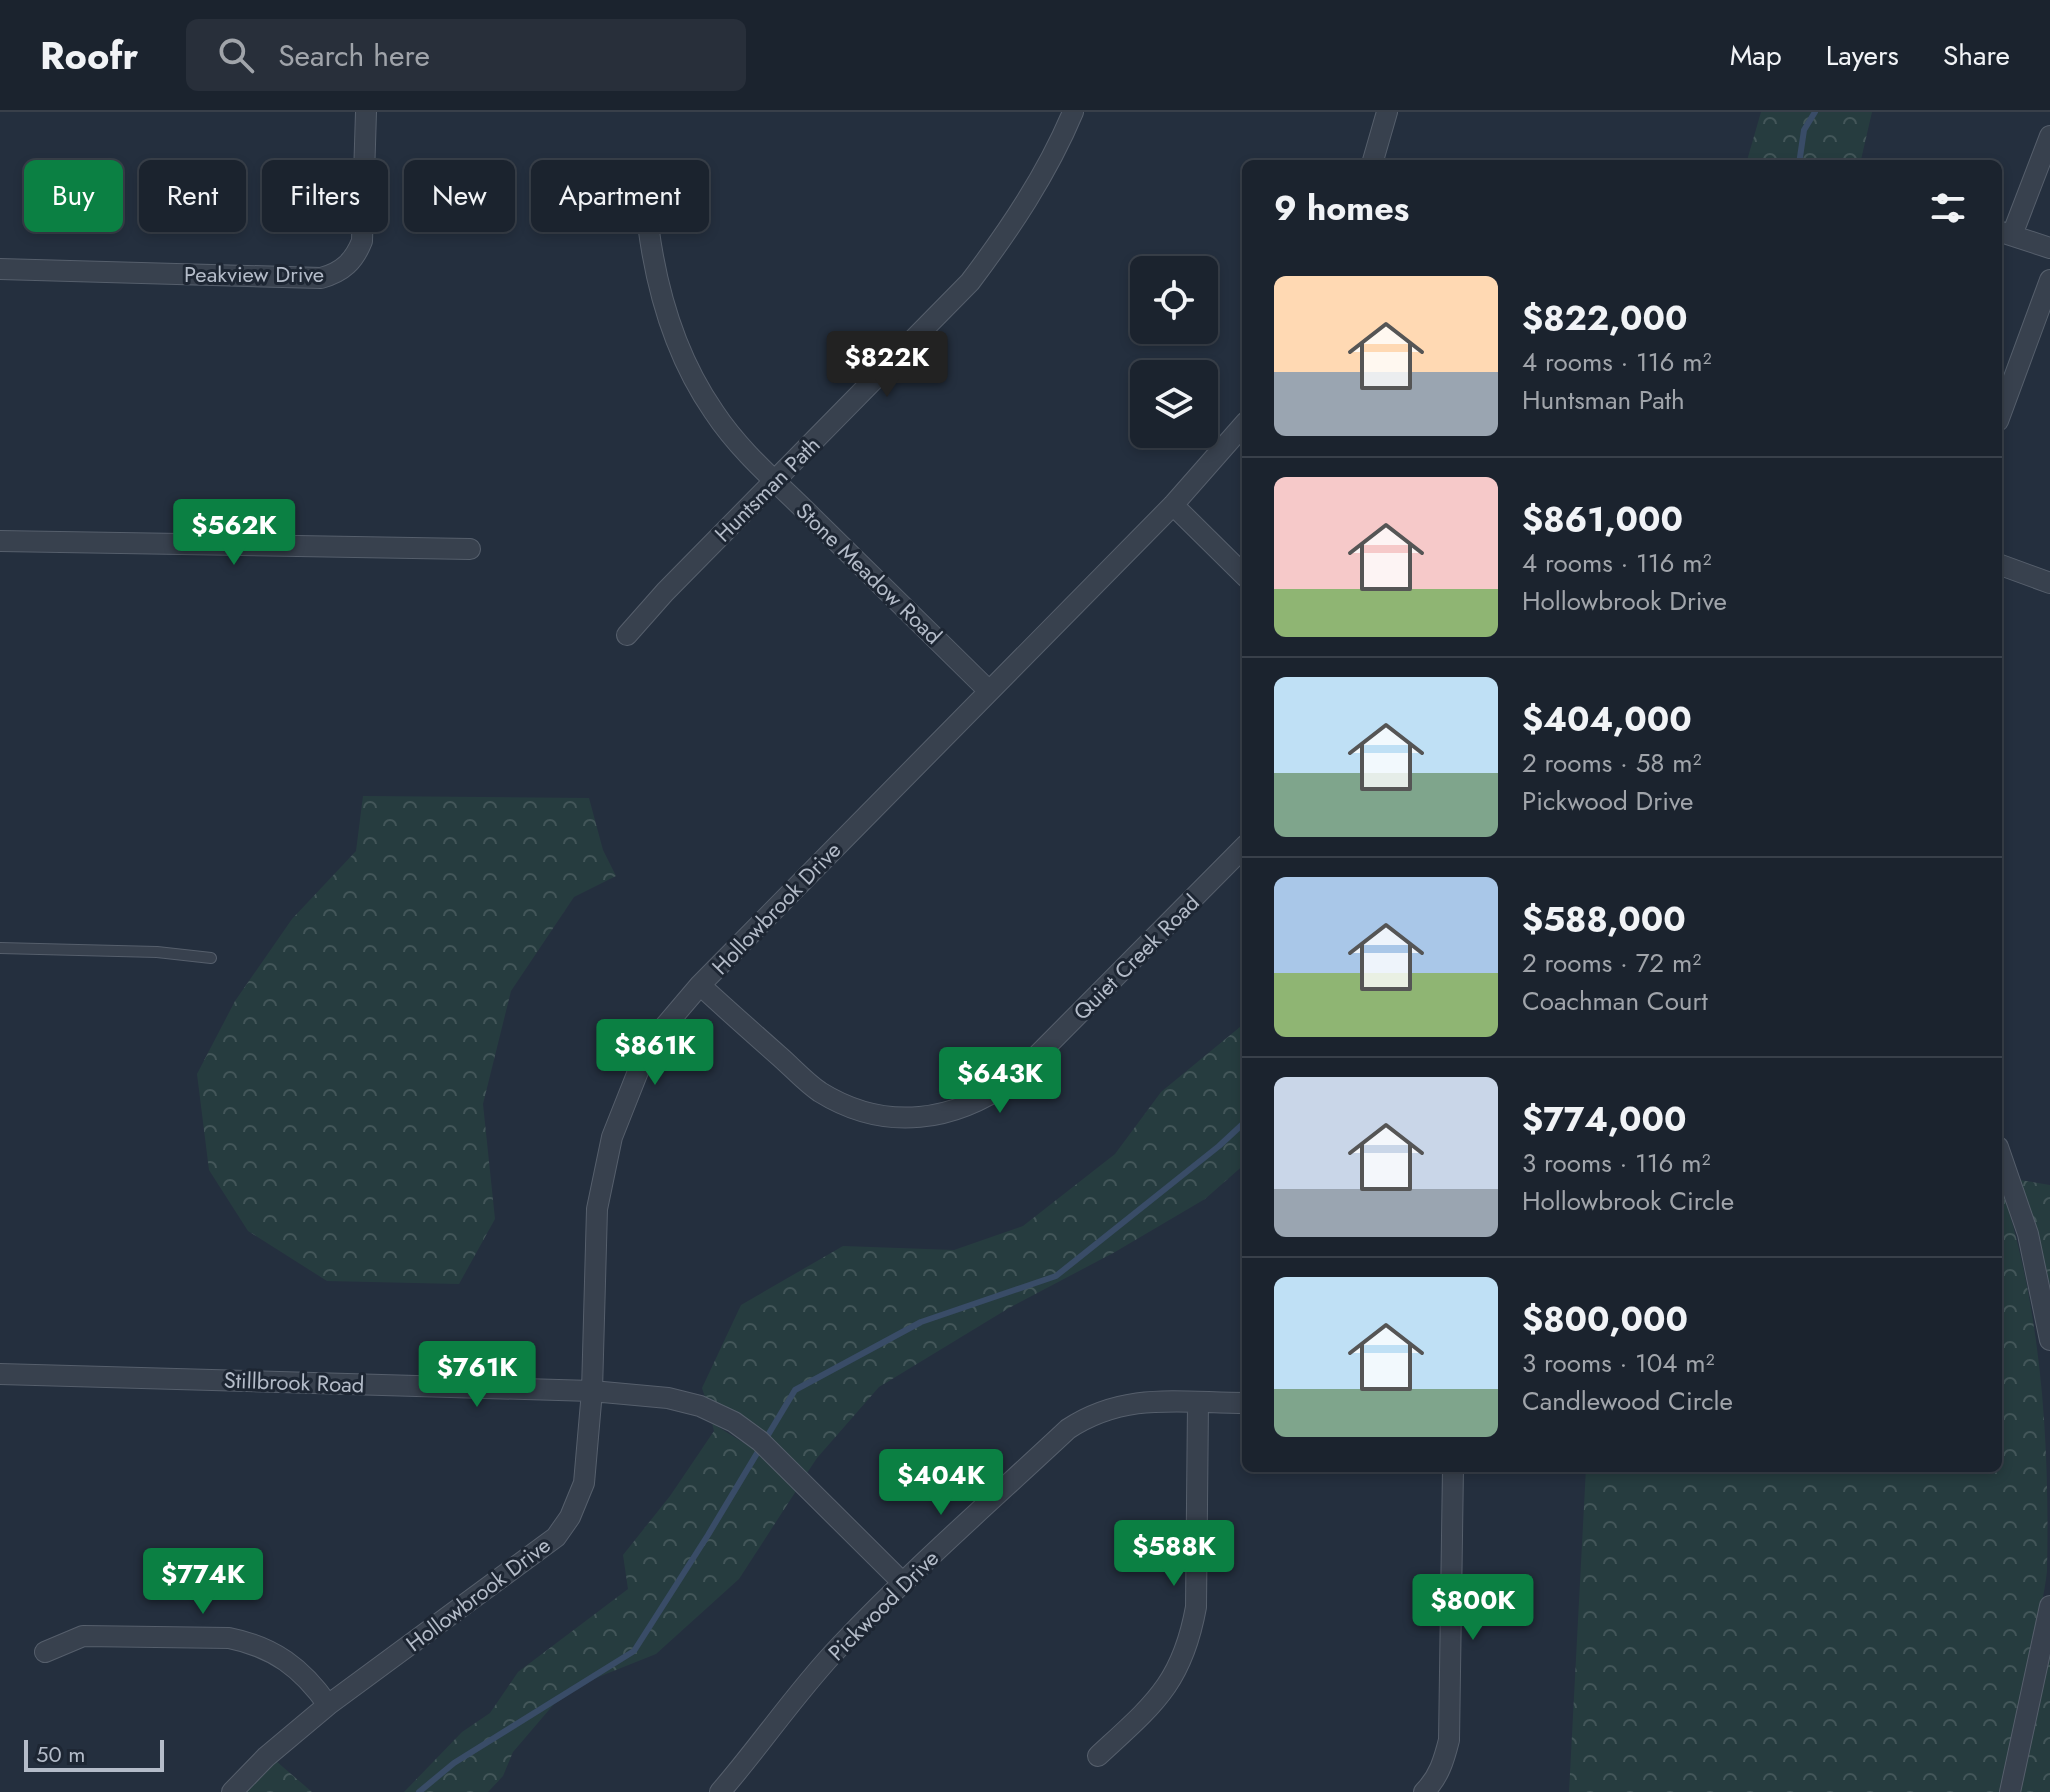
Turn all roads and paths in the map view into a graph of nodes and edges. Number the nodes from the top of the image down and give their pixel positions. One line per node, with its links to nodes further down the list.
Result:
1 (366, 112): 9 (street, Peakview Drive)
2 (1073, 112): 13 (street, Huntsman Path)
3 (1387, 112): 5 (street)
4 (2050, 136): 7 (street)
5 (1373, 160)
6 (648, 232): 13 (street, Stone Meadow Road)
7 (2005, 233): 8 (street)
8 (2050, 248)
9 (0, 269)
10 (2050, 280): 11 (street)
11 (2002, 410)
12 (1242, 427): 14 (street, Hollowbrook Drive)
13 (775, 482): 20 (street, Huntsman Path); 21 (street, Stone Meadow Road)
14 (1173, 505): 18 (street); 21 (street, Hollowbrook Drive)
15 (0, 541): 16 (street)
16 (470, 549)
17 (2002, 565): 19 (street)
18 (1242, 573)
19 (2050, 583)
20 (627, 635)
21 (988, 690): 25 (street, Hollowbrook Drive)
22 (1242, 849): 25 (street, Quiet Creek Road)
23 (0, 948): 24 (lane)
24 (211, 958)
25 (700, 985): 29 (street, Hollowbrook Drive)
26 (2002, 1159): 27 (street)
27 (2050, 1340)
28 (0, 1374): 29 (street, Stillbrook Road)
29 (592, 1391): 33 (street, Stillbrook Road); 36 (street, Hollowbrook Drive)
30 (1198, 1403): 31 (street, Pickwood Drive); 33 (street, Pickwood Drive); 37 (street)
31 (1242, 1403)
32 (1453, 1472): 40 (street)
33 (903, 1583): 39 (street, Pickwood Drive)
34 (2050, 1606): 41 (street)
35 (45, 1652): 36 (street)
36 (328, 1705): 38 (street, Hollowbrook Drive)
37 (1098, 1756)
38 (232, 1792)
39 (720, 1792)
40 (1424, 1792)
41 (2010, 1792)

